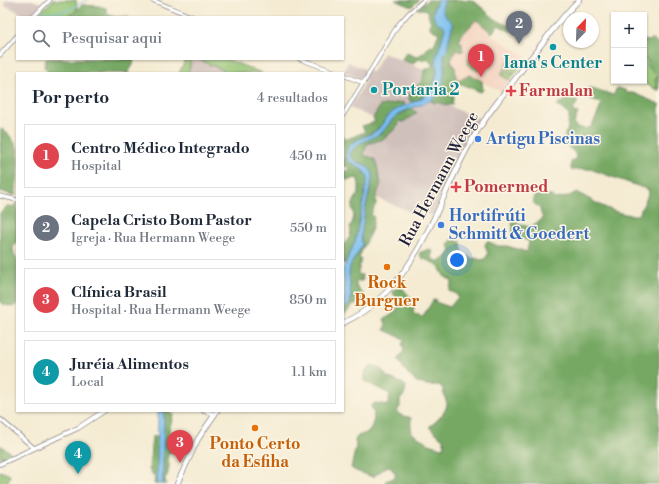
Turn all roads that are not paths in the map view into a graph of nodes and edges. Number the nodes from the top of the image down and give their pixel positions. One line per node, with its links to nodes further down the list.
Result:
1 (50, 0): 5 (street)
2 (152, 0): 6 (street)
3 (424, 0): 12 (street)
4 (579, 0): 16 (main road, Rua Hermann Weege)
5 (34, 16)
6 (191, 16)
7 (16, 37): 8 (street)
8 (0, 55)
9 (303, 60): 10 (street)
10 (335, 72)
11 (344, 75): 12 (street)
12 (364, 83): 13 (street)
13 (344, 113)
14 (0, 196): 15 (street)
15 (16, 200)
16 (344, 322)
17 (102, 412): 20 (main road)
18 (216, 412): 22 (main road)
19 (0, 420): 20 (street)
20 (34, 448): 21 (main road)
21 (0, 464)
22 (177, 484)

